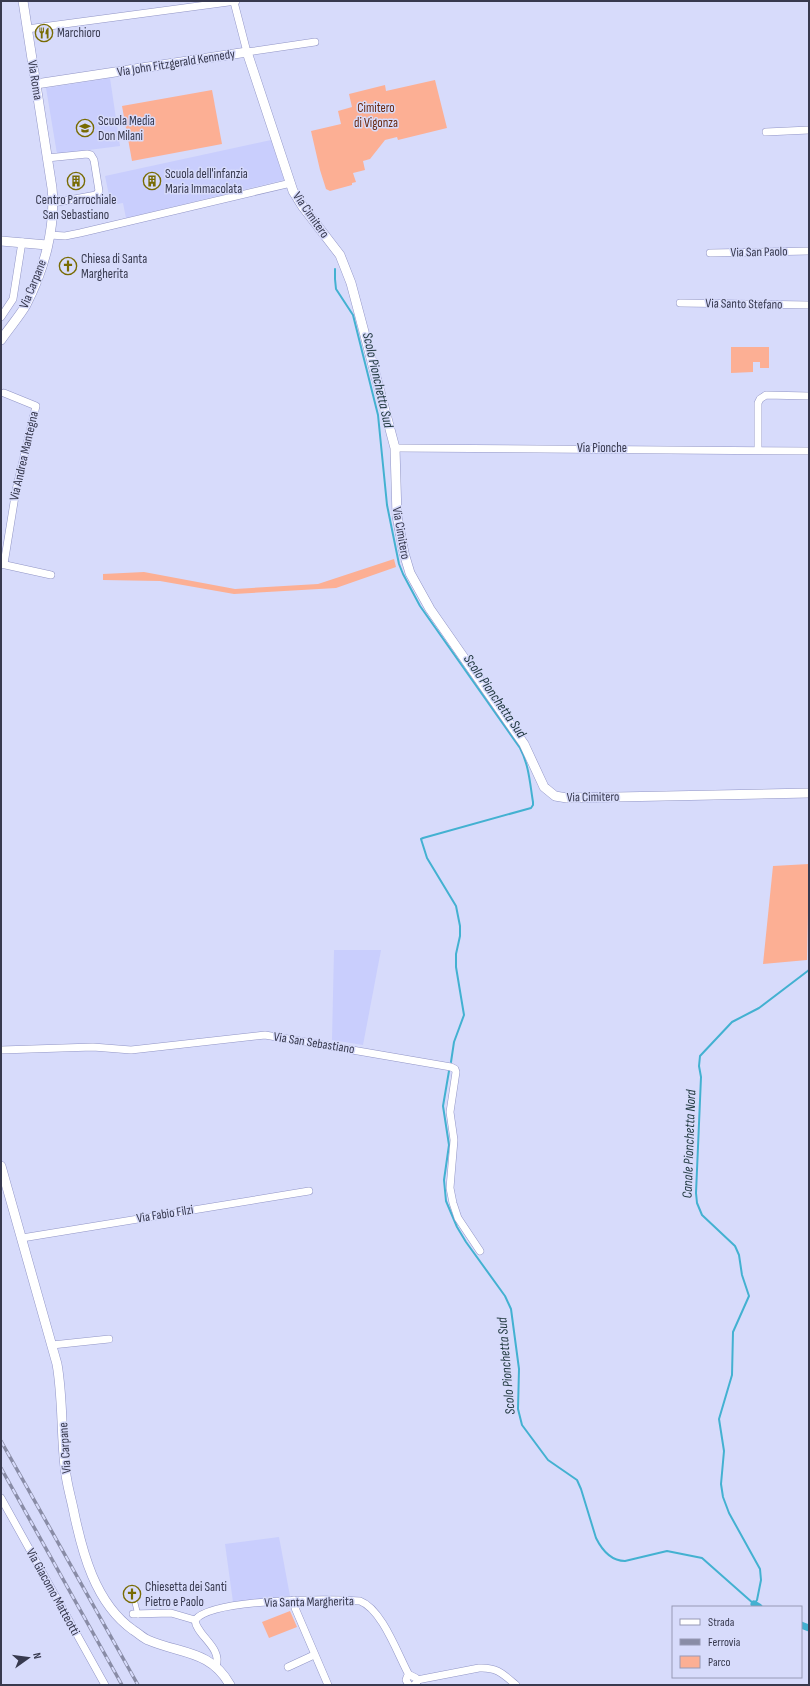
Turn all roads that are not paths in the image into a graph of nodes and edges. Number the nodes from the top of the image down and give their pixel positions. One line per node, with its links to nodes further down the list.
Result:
1 (23, 1): 3 (street, Via Roma)
2 (235, 2): 3 (street); 5 (street, Via Cimitero)
3 (27, 29): 6 (street, Via Roma)
4 (315, 42): 5 (street, Via John Fitzgerald Kennedy)
5 (247, 52): 6 (street, Via John Fitzgerald Kennedy); 10 (street, Via Cimitero)
6 (36, 84): 9 (street, Via Roma)
7 (809, 130): 8 (street)
8 (766, 132)
9 (47, 158): 11 (street, Via Roma); 11 (street)
10 (291, 183): 12 (street); 26 (street, Via Cimitero)
11 (53, 203): 12 (street, Via Roma)
12 (50, 235): 15 (street, Via Roma)
13 (1, 241): 14 (street)
14 (22, 242): 15 (street); 18 (street, Via Carpane)
15 (47, 245): 20 (street, Via Carpane)
16 (809, 251): 17 (street, Via San Paolo)
17 (710, 253)
18 (13, 299): 20 (street); 22 (street, Via Carpane)
19 (680, 304): 21 (street, Via Santo Stefano)
20 (26, 305): 23 (street, Via Carpane)
21 (809, 305)
22 (1, 317)
23 (1, 340)
24 (4, 393): 29 (street, Via Andrea Mantegna)
25 (809, 396): 27 (street)
26 (395, 448): 27 (street, Via Pionche); 31 (street, Via Cimitero)
27 (758, 450): 28 (street, Via Pionche)
28 (809, 451)
29 (2, 564): 30 (street)
30 (51, 575)
31 (809, 793)
32 (1, 1050): 36 (street, Via San Sebastiano)
33 (1, 1166): 35 (street, Via Carpane)
34 (309, 1191): 35 (street, Via Fabio Filzi)
35 (22, 1238): 38 (street, Via Carpane)
36 (480, 1251)
37 (109, 1339): 38 (street)
38 (52, 1345): 45 (street, Via Carpane)
39 (1, 1498): 48 (street, Via Giacomo Matteotti)
40 (294, 1600): 43 (street, Via Santa Margherita); 44 (street); 47 (street, Via Santa Margherita)
41 (135, 1603): 42 (street)
42 (136, 1614): 43 (street)
43 (195, 1620): 45 (street, Via Carpane)
44 (314, 1655): 46 (street); 50 (street)
45 (216, 1666): 49 (street, Via Carpane)
46 (288, 1667)
47 (410, 1684): 51 (street, Via Santa Margherita)
48 (105, 1685)
49 (230, 1685)
50 (328, 1685)
51 (516, 1685)

